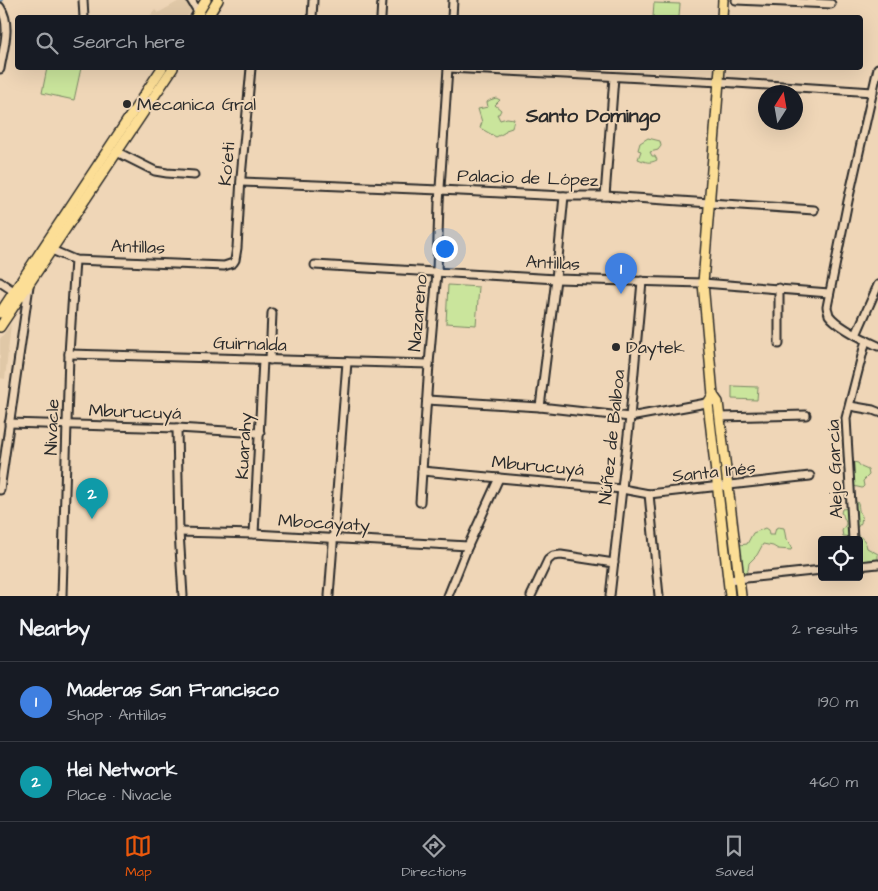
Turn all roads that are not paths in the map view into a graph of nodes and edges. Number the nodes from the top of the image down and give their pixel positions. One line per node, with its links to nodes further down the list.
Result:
1 (83, 0): 12 (street)
2 (191, 0): 13 (street)
3 (206, 0): 14 (main road)
4 (218, 0): 15 (main road)
5 (313, 0): 16 (street)
6 (382, 0): 17 (street)
7 (453, 0): 18 (street)
8 (723, 0): 19 (main road)
9 (736, 0): 10 (street)
10 (831, 4)
11 (1, 8): 21 (street)
12 (84, 15)
13 (198, 15)
14 (198, 15)
15 (209, 15)
16 (312, 15)
17 (381, 15)
18 (452, 15)
19 (722, 15)
20 (878, 68): 30 (street)
21 (0, 69)
22 (161, 70): 40 (main road)
23 (172, 70): 32 (main road)
24 (251, 70): 34 (street, Ko'eti)
25 (449, 70): 35 (street, Nazareno)
26 (486, 70): 28 (street)
27 (720, 70): 29 (main road)
28 (614, 77): 29 (street); 37 (street)
29 (720, 82): 31 (street); 38 (main road)
30 (876, 85): 31 (street)
31 (873, 92): 53 (street)
32 (117, 152): 33 (street); 40 (main road)
33 (194, 175)
34 (241, 182): 35 (street, Palacio de López); 42 (street, Ko'eti)
35 (440, 190): 36 (street, Palacio de López); 44 (street, Nazareno)
36 (564, 196): 37 (street, Palacio de López); 45 (street)
37 (605, 196): 38 (street, Palacio de López)
38 (710, 204): 39 (street, Palacio de López); 49 (main road)
39 (814, 210)
40 (48, 249): 41 (street, Antillas); 48 (main road); 52 (main road)
41 (75, 260): 42 (street, Antillas); 61 (street, Nivacle)
42 (233, 263)
43 (315, 265): 44 (street, Antillas)
44 (437, 272): 45 (street, Antillas); 64 (street, Nazareno)
45 (556, 278): 46 (street, Antillas); 68 (street)
46 (642, 281): 49 (street, Antillas); 71 (street, Núñez de Balboa)
47 (0, 282): 52 (street)
48 (29, 283): 56 (main road); 73 (street)
49 (703, 283): 51 (street, Antillas); 66 (main road)
50 (878, 285): 57 (street)
51 (779, 288): 53 (street, Antillas); 59 (street)
52 (15, 292): 54 (main road)
53 (829, 293): 57 (street)
54 (0, 313)
55 (272, 313): 62 (street, Kuarahy)
56 (0, 327)
57 (856, 336): 58 (street)
58 (866, 340): 60 (street); 67 (street, Alejo García)
59 (779, 344)
60 (878, 346)
61 (70, 354): 62 (street, Guirnalda); 74 (street, Nivacle)
62 (266, 360): 63 (street, Guirnalda); 76 (street, Kuarahy)
63 (347, 362): 64 (street, Guirnalda); 89 (street)
64 (429, 364): 65 (street, Nazareno)
65 (427, 400): 68 (street); 77 (street, Nazareno)
66 (713, 400): 71 (street); 72 (main road); 81 (main road)
67 (850, 406): 69 (street); 88 (street, Alejo García)
68 (540, 407): 71 (street)
69 (878, 412)
70 (806, 415): 72 (street)
71 (630, 417): 82 (street, Núñez de Balboa)
72 (720, 417): 80 (main road)
73 (9, 423): 74 (street, Mburucuyá); 83 (street)
74 (68, 425): 75 (street, Mburucuyá); 97 (street, Nivacle)
75 (177, 428): 76 (street, Mburucuyá); 86 (street)
76 (260, 433): 87 (street, Kuarahy)
77 (422, 471): 79 (street, Mburucuyá); 85 (street, Nazareno)
78 (810, 476): 80 (street, Santa Inés)
79 (499, 478): 82 (street, Mburucuyá); 90 (street)
80 (728, 486): 81 (street, Santa Inés); 95 (main road)
81 (718, 487): 84 (street, Santa Inés); 96 (main road)
82 (622, 489): 84 (street, Santa Inés); 91 (street, Núñez de Balboa)
83 (0, 490)
84 (649, 494): 103 (street)
85 (420, 502)
86 (179, 532): 87 (street, Mbocayaty); 98 (street)
87 (254, 534): 89 (street, Mbocayaty)
88 (853, 536)
89 (334, 539): 90 (street, Mbocayaty); 99 (street)
90 (468, 546): 100 (street)
91 (614, 562): 101 (street); 102 (street, Núñez de Balboa)
92 (878, 564): 93 (street)
93 (863, 566)
94 (818, 570): 95 (street)
95 (739, 579): 96 (street); 105 (main road)
96 (728, 580): 104 (main road)
97 (62, 596)
98 (183, 596)
99 (329, 596)
100 (448, 596)
101 (531, 596)
102 (610, 596)
103 (659, 596)
104 (730, 596)
105 (741, 596)

